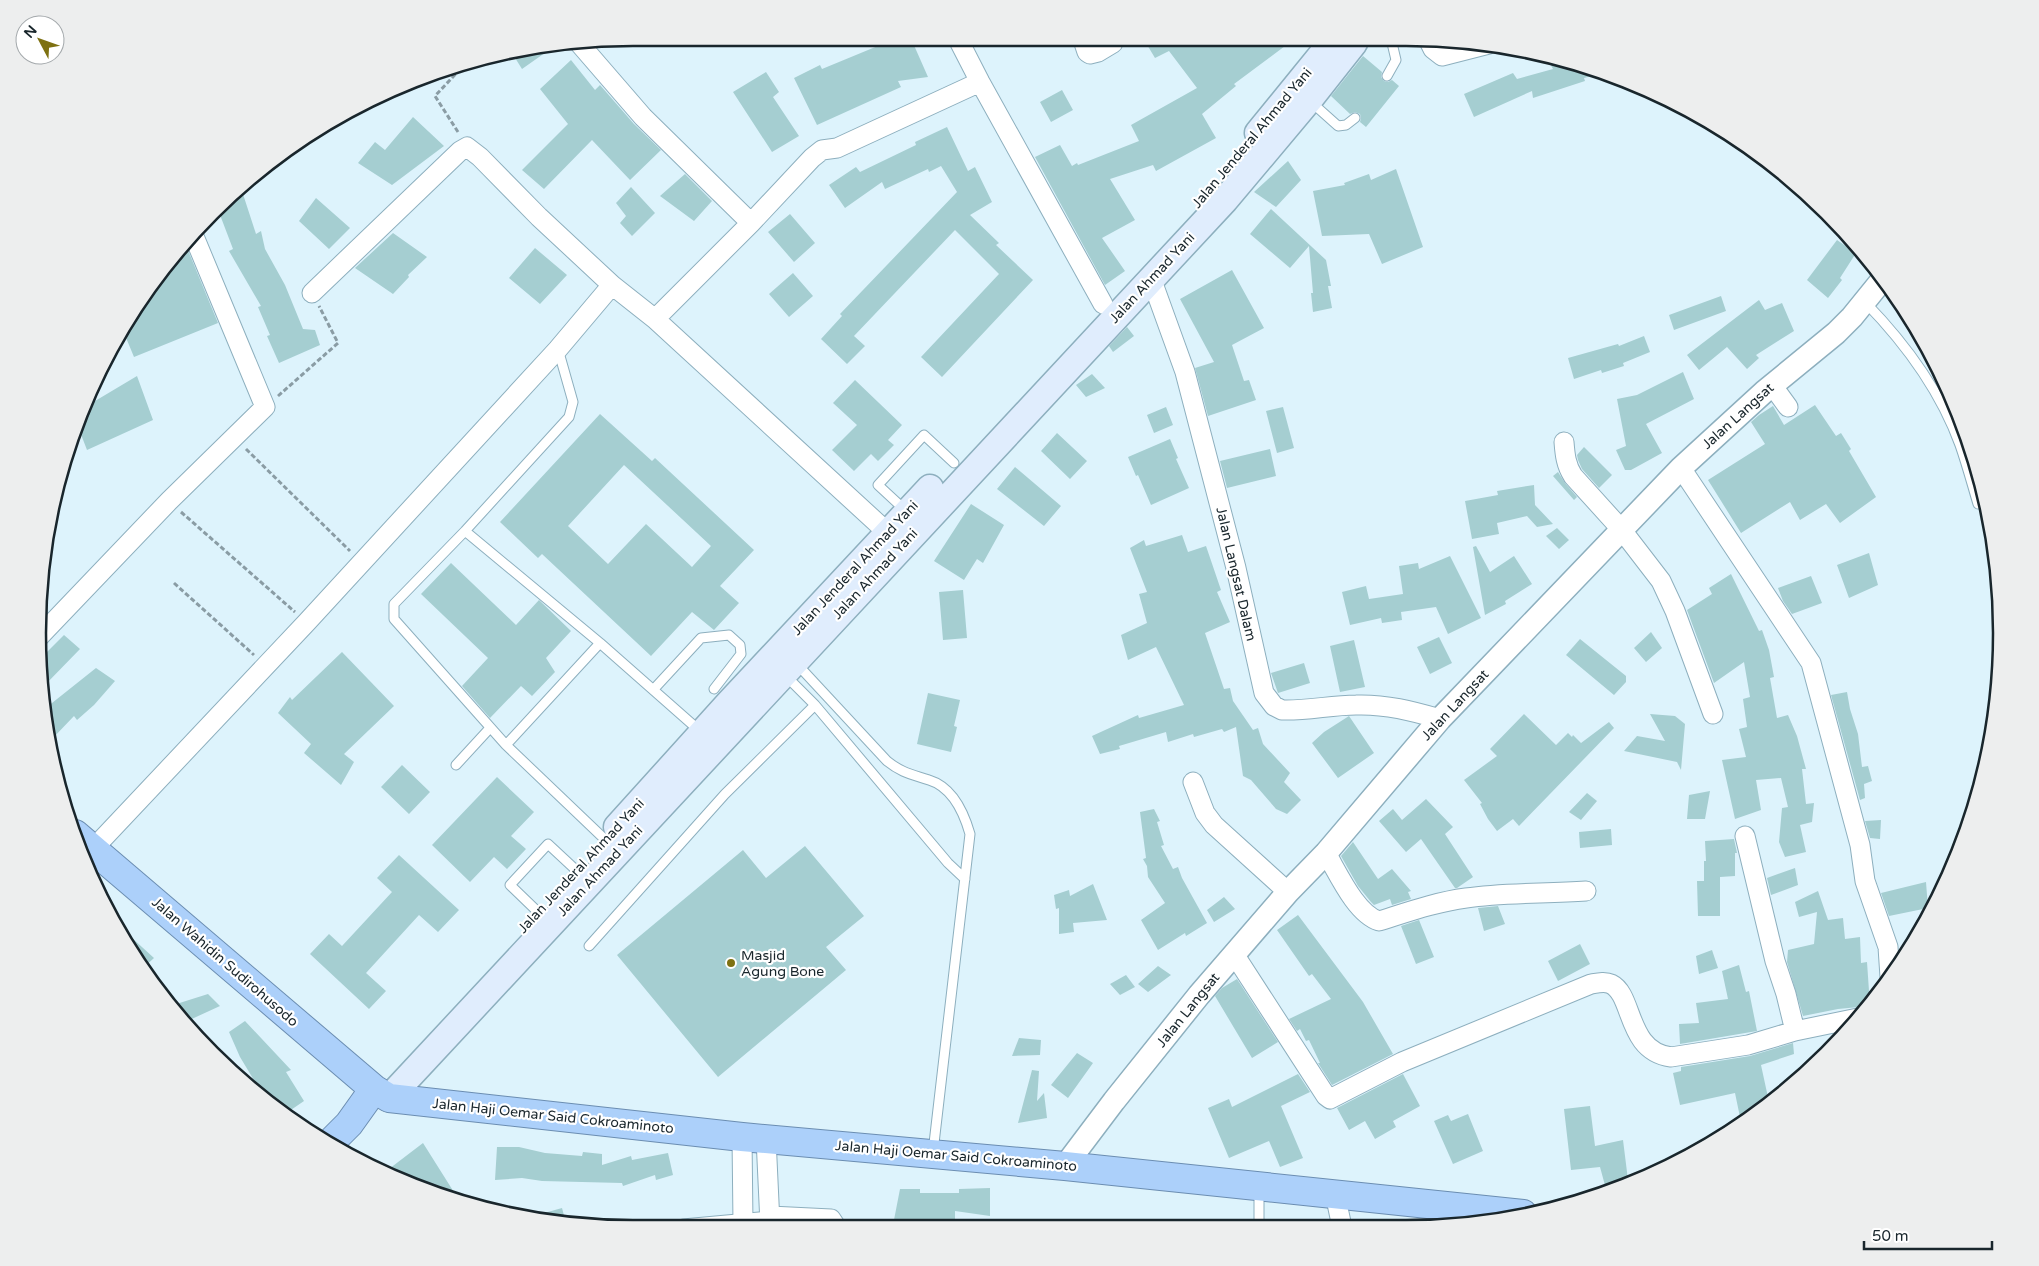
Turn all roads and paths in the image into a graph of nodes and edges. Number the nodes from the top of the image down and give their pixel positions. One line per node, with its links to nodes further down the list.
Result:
1 (962, 46): 12 (street)
2 (1085, 46): 3 (street)
3 (1108, 46)
4 (1330, 46): 23 (main road, Jalan Jenderal Ahmad Yani)
5 (1352, 46): 13 (main road, Jalan Ahmad Yani)
6 (1394, 46): 11 (lane)
7 (1432, 47): 9 (street)
8 (584, 49): 16 (street)
9 (1467, 50)
10 (455, 74): 15 (path)
11 (1387, 76)
12 (980, 82): 16 (street); 23 (street)
13 (1309, 100): 14 (lane); 18 (main road, Jalan Ahmad Yani)
14 (1355, 118)
15 (467, 147): 19 (street); 21 (street)
16 (751, 223): 24 (street)
17 (196, 242): 27 (street)
18 (1151, 278): 45 (main road, Jalan Ahmad Yani); 50 (street, Jalan Langsat Dalam)
19 (612, 285): 24 (street); 25 (street)
20 (1878, 285): 22 (street, Jalan Langsat)
21 (312, 293): 27 (path)
22 (1865, 302): 26 (street, Jalan Langsat); 34 (lane)
23 (1103, 304): 31 (main road, Jalan Jenderal Ahmad Yani)
24 (655, 318): 38 (street)
25 (558, 349): 37 (lane); 39 (street)
26 (1772, 385): 28 (street); 32 (street, Jalan Langsat)
27 (265, 407): 29 (street)
28 (1788, 407)
29 (235, 438): 33 (street); 39 (path)
30 (1564, 442): 36 (street)
31 (954, 463): 35 (main road, Jalan Jenderal Ahmad Yani); 35 (lane)
32 (1681, 468): 36 (street, Jalan Langsat); 67 (street)
33 (169, 501): 41 (path); 42 (street)
34 (1978, 503)
35 (908, 512): 38 (main road, Jalan Jenderal Ahmad Yani)
36 (1621, 529): 49 (street); 50 (street, Jalan Langsat)
37 (465, 531): 43 (lane); 51 (lane)
38 (888, 533): 47 (main road, Jalan Jenderal Ahmad Yani)
39 (361, 562): 41 (street)
40 (174, 583): 44 (path)
41 (306, 622): 44 (street)
42 (46, 629)
43 (600, 643): 46 (lane); 53 (lane)
44 (266, 665): 57 (street)
45 (789, 667): 47 (main road, Jalan Ahmad Yani); 48 (lane); 61 (lane)
46 (654, 690): 47 (lane); 52 (lane)
47 (729, 703): 52 (main road, Jalan Ahmad Yani)
48 (815, 705): 61 (lane); 65 (lane)
49 (1713, 714)
50 (1440, 719): 59 (street, Jalan Langsat)
51 (490, 728): 53 (lane); 54 (lane)
52 (709, 739): 58 (main road, Jalan Ahmad Yani)
53 (506, 745): 58 (lane)
54 (456, 765)
55 (1192, 782): 63 (street)
56 (1745, 836): 69 (street)
57 (84, 841): 70 (highway, Jalan Wahidin Sudirohusodo)
58 (612, 846): 60 (main road, Jalan Jenderal Ahmad Yani); 70 (main road, Jalan Ahmad Yani)
59 (1326, 853): 62 (street); 63 (street, Jalan Langsat)
60 (577, 871): 64 (main road, Jalan Jenderal Ahmad Yani); 64 (lane)
61 (965, 879): 73 (lane)
62 (1586, 891)
63 (1288, 892): 66 (street, Jalan Langsat)
64 (538, 912): 70 (main road, Jalan Jenderal Ahmad Yani)
65 (588, 946)
66 (1234, 954): 69 (street); 74 (street, Jalan Langsat)
67 (1889, 966)
68 (1838, 1030): 69 (street)
69 (1795, 1031)
70 (381, 1094): 71 (highway); 72 (highway, Jalan Haji Oemar Said Cokroaminoto)
71 (341, 1132)
72 (754, 1138): 73 (highway, Jalan Haji Oemar Said Cokroaminoto); 78 (street); 79 (street)
73 (932, 1154): 74 (highway, Jalan Haji Oemar Said Cokroaminoto)
74 (1065, 1166): 75 (highway, Jalan Haji Oemar Said Cokroaminoto)
75 (1259, 1187): 76 (highway, Jalan Haji Oemar Said Cokroaminoto); 81 (lane)
76 (1335, 1194): 77 (highway, Jalan Haji Oemar Said Cokroaminoto); 82 (street)
77 (1500, 1212)
78 (743, 1220)
79 (770, 1220): 80 (street)
80 (832, 1220)
81 (1258, 1220)
82 (1341, 1220)

